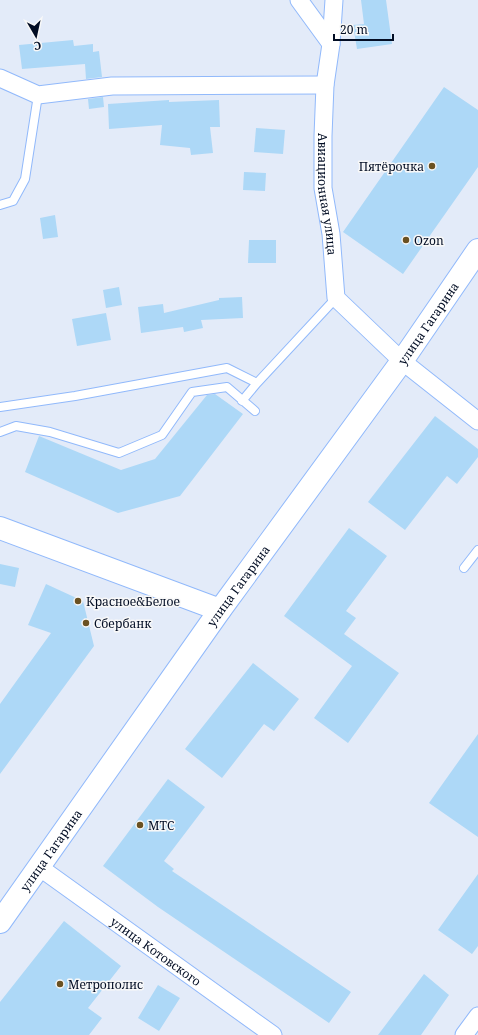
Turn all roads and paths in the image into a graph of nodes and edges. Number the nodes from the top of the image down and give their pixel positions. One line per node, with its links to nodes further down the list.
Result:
1 (299, 0): 3 (street)
2 (334, 0): 3 (street, Авиационная улица)
3 (332, 44): 5 (street, Авиационная улица)
4 (0, 78): 6 (street)
5 (326, 85): 6 (street); 9 (street, Авиационная улица)
6 (38, 95): 7 (lane)
7 (0, 205)
8 (478, 250): 10 (main road, улица Гагарина)
9 (336, 298): 10 (street); 11 (lane)
10 (402, 361): 15 (street); 20 (main road, улица Гагарина)
11 (257, 383): 12 (lane); 13 (lane)
12 (242, 401): 14 (lane); 16 (lane)
13 (0, 407)
14 (255, 411)
15 (478, 421)
16 (0, 432)
17 (0, 528): 20 (main road)
18 (478, 550): 19 (lane)
19 (464, 568)
20 (220, 610): 21 (main road, улица Гагарина)
21 (39, 867): 22 (main road, улица Гагарина); 24 (street, улица Котовского)
22 (2, 915)
23 (478, 1016): 25 (street)
24 (273, 1035)
25 (464, 1035)

